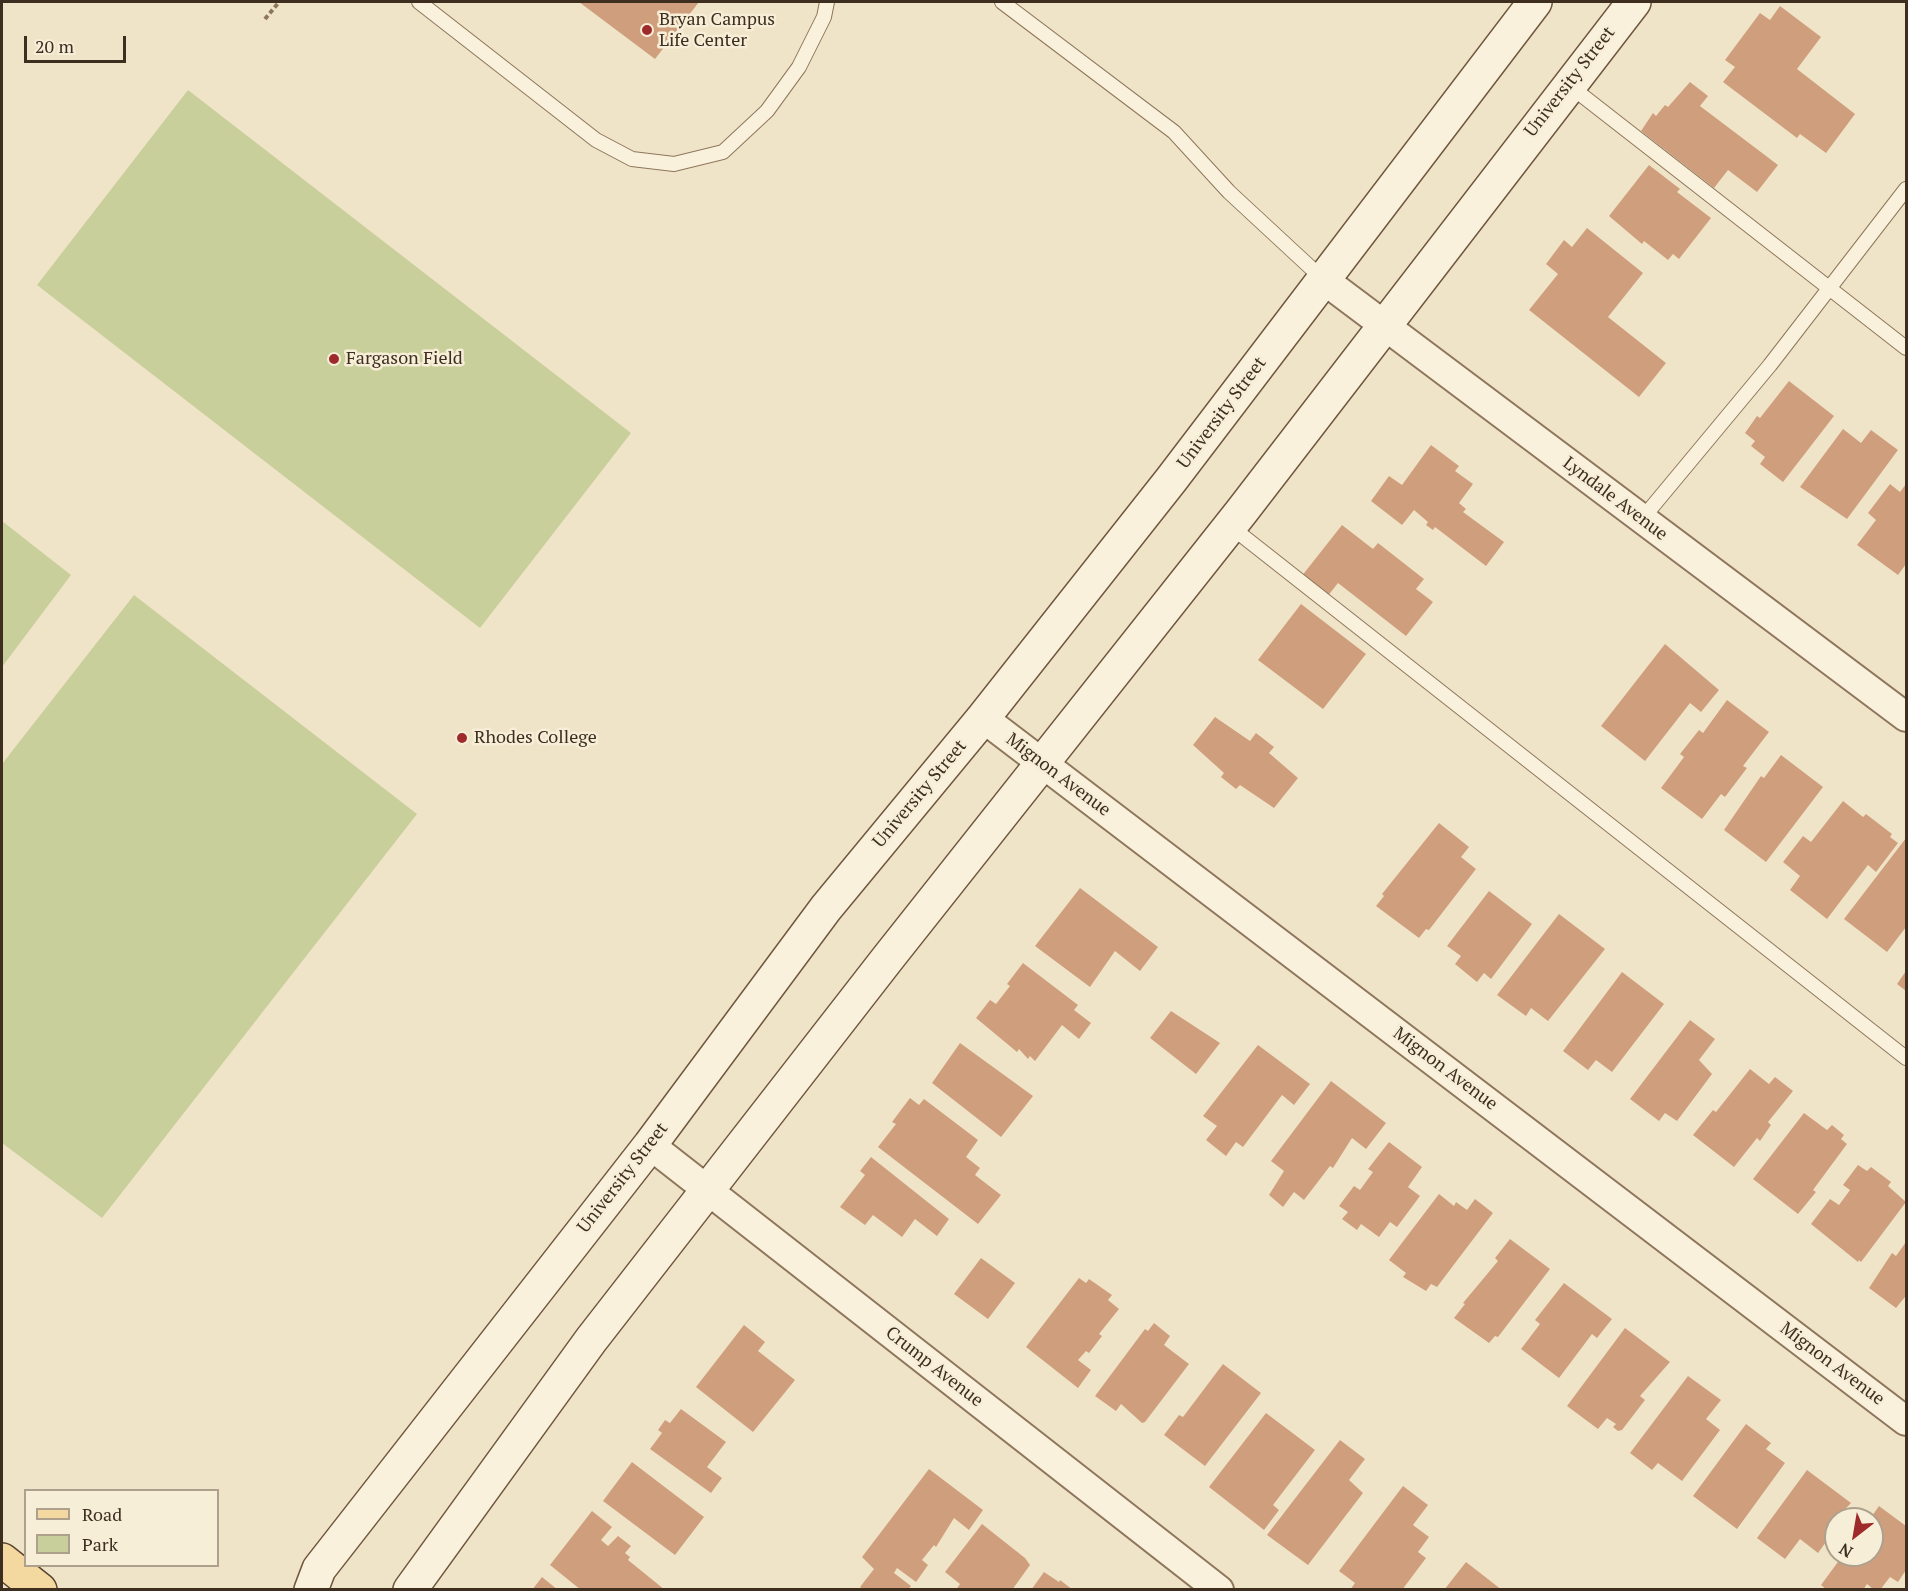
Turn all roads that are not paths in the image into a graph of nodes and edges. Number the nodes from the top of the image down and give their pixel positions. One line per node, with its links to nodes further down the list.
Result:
1 (418, 2): 2 (lane)
2 (828, 2)
3 (1002, 2): 8 (lane)
4 (1535, 2): 8 (main road, University Street)
5 (1634, 2): 6 (main road, University Street)
6 (1568, 84): 9 (lane); 10 (main road, University Street)
7 (1906, 189): 9 (lane)
8 (1324, 280): 10 (street, Lyndale Avenue); 15 (main road, University Street)
9 (1829, 288): 11 (lane); 12 (lane)
10 (1383, 324): 12 (street, Lyndale Avenue); 13 (main road, University Street)
11 (1906, 348)
12 (1642, 519): 14 (street, Lyndale Avenue)
13 (1230, 526): 16 (main road, University Street); 17 (lane)
14 (1906, 717)
15 (983, 718): 16 (street, Mignon Avenue); 18 (main road, University Street)
16 (1043, 762): 19 (main road, University Street); 20 (street, Mignon Avenue)
17 (1906, 1058)
18 (650, 1145): 19 (street, Crump Avenue); 23 (main road, University Street)
19 (708, 1190): 24 (main road, University Street); 25 (street, Crump Avenue)
20 (1906, 1421)
21 (2, 1560): 22 (main road)
22 (40, 1590)
23 (311, 1590)
24 (410, 1590)
25 (1219, 1590)

